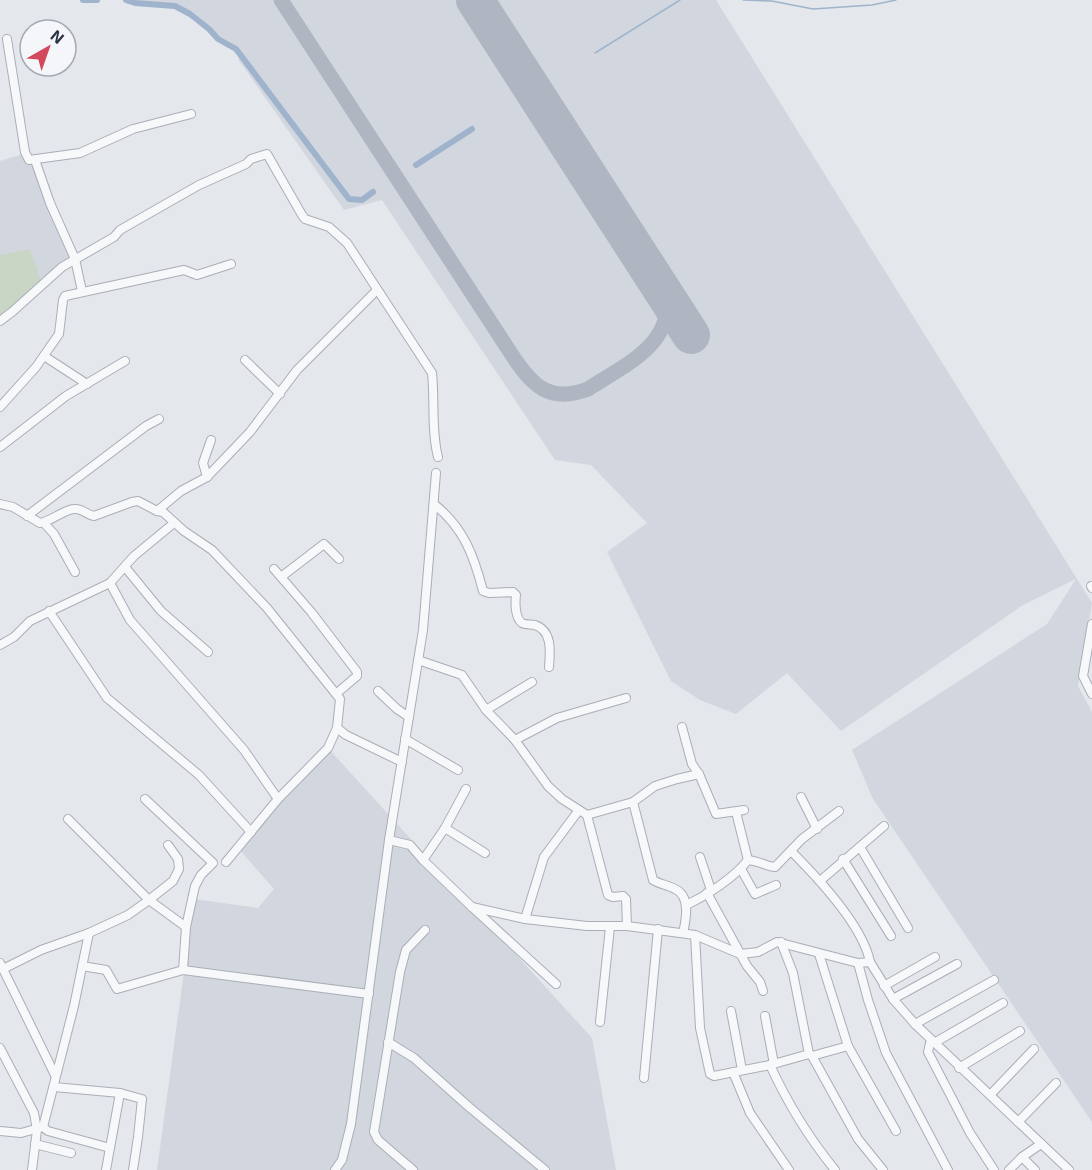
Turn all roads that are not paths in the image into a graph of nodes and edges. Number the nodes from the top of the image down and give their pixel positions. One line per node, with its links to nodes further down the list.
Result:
1 (8, 39): 3 (street)
2 (191, 114): 3 (street)
3 (35, 160): 4 (street)
4 (75, 259): 6 (street); 7 (street); 8 (street)
5 (231, 264): 7 (street)
6 (377, 290): 13 (street); 18 (street)
7 (82, 291): 9 (street)
8 (0, 321)
9 (44, 356): 12 (street); 14 (street)
10 (245, 360): 13 (street)
11 (125, 361): 12 (street)
12 (87, 384): 17 (street)
13 (280, 394): 20 (street)
14 (0, 407)
15 (159, 419): 24 (street)
16 (211, 440): 20 (street)
17 (0, 447)
18 (438, 457)
19 (436, 473): 22 (street)
20 (207, 477): 23 (street)
21 (0, 504): 24 (street)
22 (434, 504): 37 (street); 38 (street)
23 (156, 511): 25 (street); 26 (street)
24 (27, 516): 25 (street)
25 (44, 523): 30 (street)
26 (174, 523): 28 (street); 41 (street)
27 (339, 560): 31 (street)
28 (125, 567): 32 (street); 36 (street)
29 (274, 568): 31 (street)
30 (75, 572)
31 (281, 577): 41 (street)
32 (110, 583): 33 (street); 55 (street)
33 (49, 611): 35 (street); 65 (street)
34 (1092, 624): 42 (street)
35 (0, 645)
36 (208, 652)
37 (418, 660): 44 (street); 45 (street)
38 (549, 667)
39 (532, 682): 44 (street)
40 (378, 692): 45 (street)
41 (337, 693): 46 (street)
42 (1092, 694)
43 (626, 698): 49 (street)
44 (486, 710): 49 (street)
45 (409, 717): 48 (street)
46 (337, 728): 50 (street); 55 (street)
47 (682, 728): 52 (street)
48 (405, 739): 50 (street); 51 (street)
49 (515, 741): 58 (street)
50 (402, 762): 66 (street)
51 (458, 770)
52 (699, 774): 57 (street); 74 (street)
53 (466, 789): 63 (street)
54 (801, 797): 64 (street)
55 (278, 799): 65 (street)
56 (145, 800): 85 (street)
57 (633, 802): 60 (street); 81 (street)
58 (579, 810): 60 (street); 83 (street)
59 (839, 811): 64 (street)
60 (587, 815): 84 (street)
61 (68, 819): 80 (street)
62 (884, 826): 68 (street)
63 (445, 828): 70 (street); 73 (street)
64 (817, 829): 69 (street)
65 (251, 832): 75 (street)
66 (389, 840): 73 (street); 108 (street)
67 (168, 844): 80 (street)
68 (860, 847): 72 (street); 87 (street)
69 (791, 851): 74 (street); 77 (street)
70 (486, 853)
71 (700, 857): 79 (street)
72 (843, 859): 77 (street); 93 (street)
73 (423, 860): 82 (street)
74 (748, 860): 76 (street)
75 (226, 862)
76 (741, 869): 78 (street); 79 (street)
77 (820, 880): 98 (street)
78 (776, 885)
79 (709, 891): 81 (street); 95 (street)
80 (149, 900): 85 (street); 90 (street)
81 (686, 905): 91 (street)
82 (472, 907): 83 (street); 105 (street)
83 (525, 919): 86 (street)
84 (627, 926): 86 (street); 88 (street)
85 (186, 927): 103 (street)
86 (610, 927): 113 (street)
87 (908, 928)
88 (658, 929): 91 (street); 126 (street)
89 (425, 930): 116 (street)
90 (90, 933): 101 (street); 102 (street)
91 (683, 933): 92 (street)
92 (695, 935): 95 (street); 124 (street)
93 (891, 936)
94 (781, 942): 95 (street); 96 (street); 121 (street)
95 (740, 954): 107 (street)
96 (819, 954): 99 (street); 118 (street)
97 (935, 957): 106 (street)
98 (870, 962): 99 (street); 106 (street)
99 (858, 963): 140 (street)
100 (957, 964): 109 (street)
101 (2, 966): 125 (street)
102 (82, 966): 103 (street); 125 (street)
103 (183, 970): 108 (street)
104 (994, 980): 114 (street)
105 (556, 984)
106 (884, 986): 109 (street)
107 (763, 991)
108 (369, 994): 144 (street)
109 (894, 999): 114 (street)
110 (1003, 1003): 117 (street)
111 (731, 1011): 124 (street)
112 (765, 1016): 122 (street)
113 (600, 1022)
114 (915, 1024): 117 (street)
115 (1020, 1031): 123 (street)
116 (388, 1042): 145 (street); 146 (street)
117 (934, 1043): 123 (street); 150 (street)
118 (848, 1046): 121 (street); 134 (street)
119 (0, 1048): 132 (street)
120 (1034, 1049): 130 (street)
121 (810, 1055): 122 (street); 149 (street)
122 (772, 1064): 124 (street); 148 (street)
123 (959, 1068): 130 (street)
124 (737, 1071): 147 (street)
125 (55, 1075): 128 (street)
126 (644, 1078)
127 (1056, 1083): 131 (street)
128 (54, 1087): 129 (street); 132 (street)
129 (120, 1093): 137 (street); 143 (street)
130 (990, 1095): 131 (street)
131 (1018, 1122): 136 (street)
132 (40, 1128): 133 (street); 135 (street); 137 (street)
133 (0, 1131)
134 (896, 1131)
135 (35, 1144): 138 (street); 141 (street)
136 (1041, 1144): 139 (street); 153 (street)
137 (110, 1148): 142 (street)
138 (71, 1153)
139 (1022, 1157): 151 (street); 152 (street)
140 (946, 1169)
141 (32, 1170)
142 (106, 1170)
143 (133, 1170)
144 (335, 1170)
145 (413, 1170)
146 (545, 1170)
147 (789, 1170)
148 (836, 1170)
149 (883, 1170)
150 (994, 1170)
151 (1009, 1170)
152 (1035, 1170)
153 (1069, 1170)

